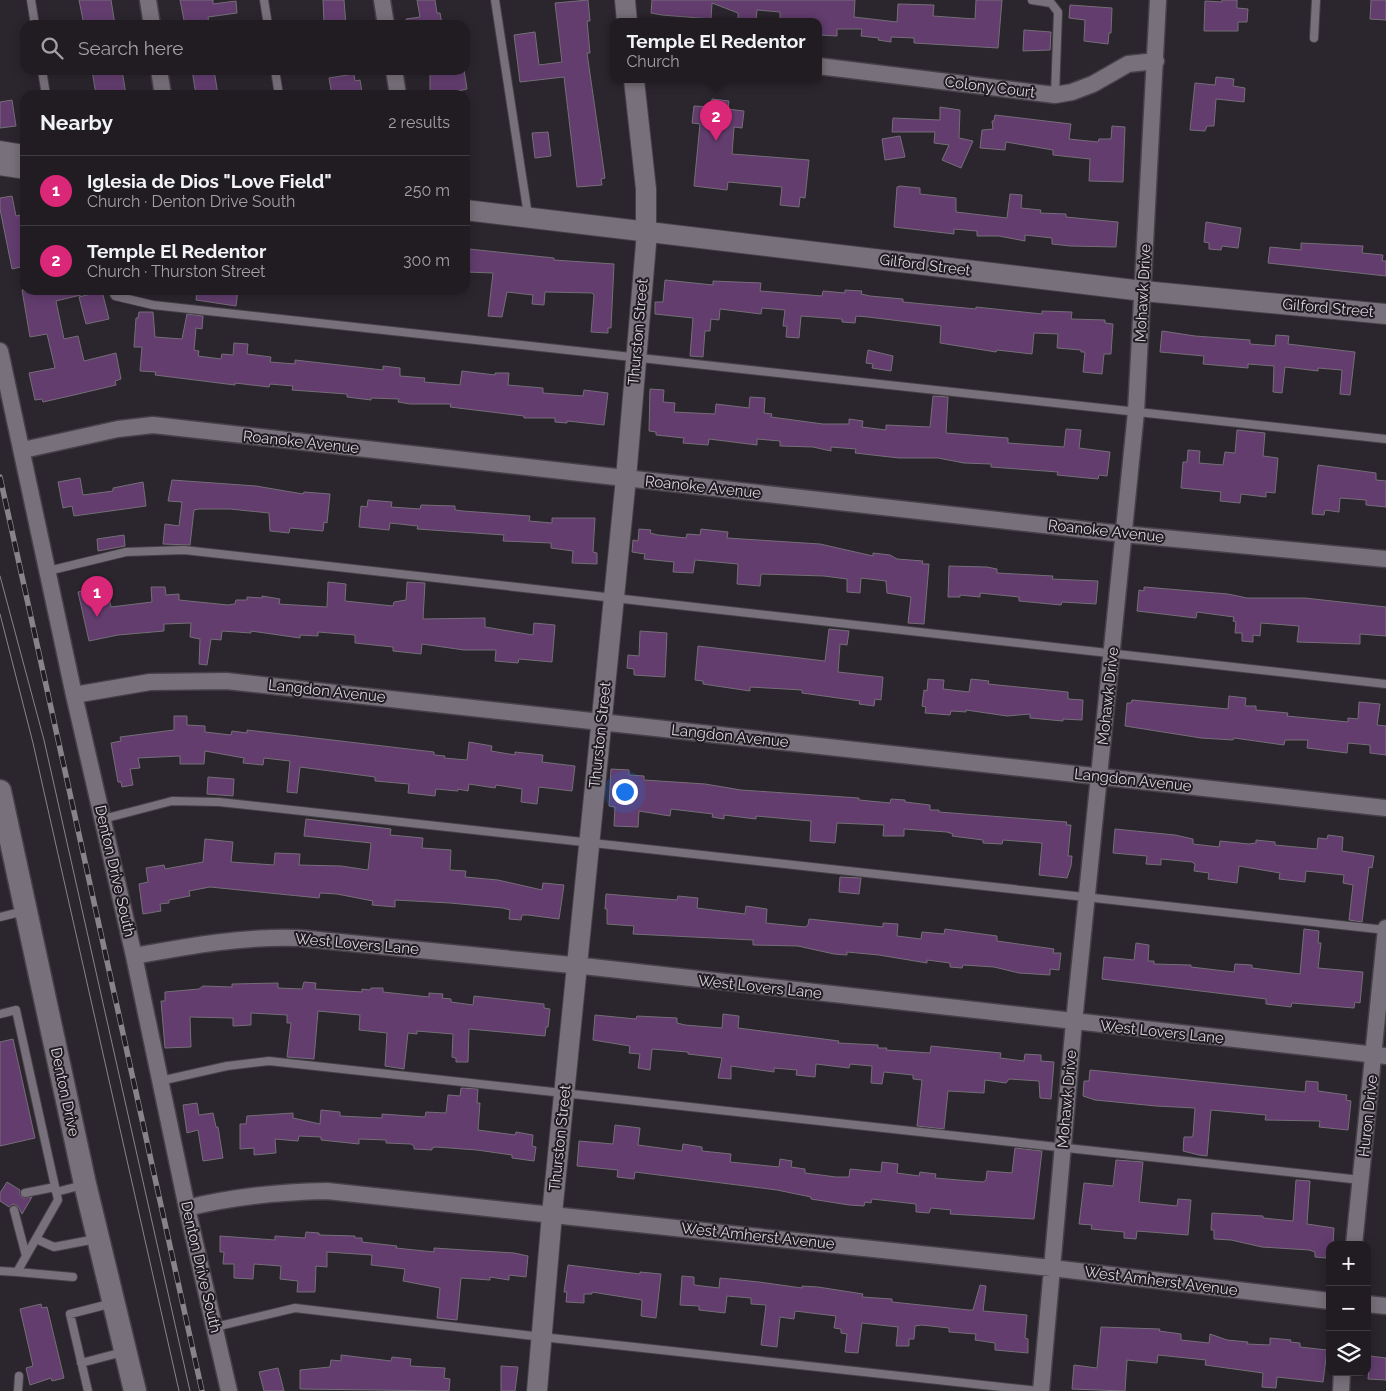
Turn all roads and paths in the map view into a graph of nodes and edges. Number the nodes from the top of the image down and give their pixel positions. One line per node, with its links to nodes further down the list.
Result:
1 (31, 0): 11 (lane)
2 (148, 0): 12 (street)
3 (264, 0): 13 (lane)
4 (382, 0): 14 (street)
5 (495, 0): 33 (lane)
6 (625, 0): 10 (street)
7 (1032, 0): 27 (lane)
8 (1158, 0): 16 (street, Mohawk Drive)
9 (1316, 0): 15 (lane)
10 (627, 18)
11 (34, 20)
12 (151, 20)
13 (267, 20)
14 (385, 20)
15 (1314, 38)
16 (1156, 61): 27 (street, Colony Court); 35 (street, Mohawk Drive)
17 (822, 66): 27 (street, Colony Court)
18 (43, 75): 23 (lane)
19 (160, 75): 24 (street)
20 (277, 75): 25 (lane)
21 (395, 75): 26 (street)
22 (634, 83): 34 (street, Thurston Street)
23 (45, 90)
24 (162, 90)
25 (278, 90)
26 (397, 90)
27 (1055, 95)
28 (0, 151): 29 (street)
29 (20, 154)
30 (0, 165): 31 (street)
31 (20, 169)
32 (470, 211): 33 (street, Gilford Street)
33 (528, 217): 34 (street, Gilford Street)
34 (646, 232): 35 (street, Gilford Street); 39 (street, Thurston Street)
35 (1143, 291): 37 (street, Gilford Street); 40 (street, Mohawk Drive)
36 (114, 295): 39 (lane)
37 (1386, 314)
38 (0, 351): 42 (street, Denton Drive South)
39 (635, 357): 40 (lane); 43 (street, Thurston Street)
40 (1136, 412): 41 (lane); 44 (street, Mohawk Drive)
41 (1386, 439)
42 (23, 450): 43 (street, Roanoke Avenue); 46 (street, Denton Drive South)
43 (626, 478): 44 (street, Roanoke Avenue); 47 (street, Thurston Street)
44 (1123, 534): 45 (street, Roanoke Avenue); 48 (street, Mohawk Drive)
45 (1386, 559)
46 (48, 571): 47 (lane); 50 (street, Denton Drive South)
47 (613, 598): 48 (lane); 51 (street, Thurston Street)
48 (1112, 654): 49 (lane); 52 (street, Mohawk Drive)
49 (1386, 684)
50 (74, 695): 51 (street, Langdon Avenue); 55 (street, Denton Drive South)
51 (601, 722): 52 (street, Langdon Avenue); 56 (street, Thurston Street)
52 (1100, 776): 54 (street, Langdon Avenue); 57 (street, Mohawk Drive)
53 (0, 791): 58 (main road, Denton Drive)
54 (1386, 808)
55 (103, 819): 56 (lane); 61 (street, Denton Drive South)
56 (589, 842): 57 (lane); 62 (street, Thurston Street)
57 (1087, 897): 60 (lane); 64 (street, Mohawk Drive)
58 (26, 910): 59 (lane); 70 (main road, Denton Drive)
59 (0, 917)
60 (1386, 929): 65 (street, Huron Drive)
61 (134, 956): 62 (street, West Lovers Lane); 66 (street, Denton Drive South)
62 (577, 966): 64 (street, West Lovers Lane); 67 (street, Thurston Street)
63 (0, 1014): 71 (lane)
64 (1074, 1022): 65 (street, West Lovers Lane); 68 (street, Mohawk Drive)
65 (1380, 1056): 69 (street, Huron Drive)
66 (160, 1081): 67 (lane); 73 (street, Denton Drive South)
67 (565, 1092): 68 (lane); 75 (street, Thurston Street)
68 (1063, 1148): 69 (lane); 80 (street, Mohawk Drive)
69 (1361, 1180): 78 (street, Huron Drive)
70 (85, 1184): 71 (lane); 77 (main road, Denton Drive)
71 (57, 1190): 72 (lane); 76 (lane)
72 (25, 1193)
73 (187, 1208): 75 (street, West Amherst Avenue); 88 (street, Denton Drive South)
74 (14, 1210): 79 (lane)
75 (552, 1214): 80 (street, West Amherst Avenue); 89 (street, Thurston Street)
76 (36, 1239): 77 (lane); 79 (lane)
77 (97, 1239): 85 (main road, Denton Drive)
78 (1354, 1241)
79 (26, 1256): 82 (lane)
80 (1052, 1268): 84 (street, West Amherst Avenue); 99 (street, Mohawk Drive)
81 (0, 1271): 82 (lane)
82 (17, 1272): 83 (lane)
83 (72, 1277)
84 (1326, 1301)
85 (113, 1303): 90 (main road, Denton Drive); 91 (lane)
86 (1371, 1304): 87 (street)
87 (1386, 1306)
88 (214, 1328): 89 (lane); 97 (street, Denton Drive South)
89 (542, 1338): 98 (street, Thurston Street); 99 (lane)
90 (125, 1352): 91 (lane); 96 (main road, Denton Drive)
91 (81, 1362): 95 (lane)
92 (19, 1376): 94 (lane)
93 (1342, 1376): 100 (street)
94 (18, 1391)
95 (88, 1391)
96 (135, 1391)
97 (229, 1391)
98 (537, 1391)
99 (1040, 1391)
100 (1341, 1391)

